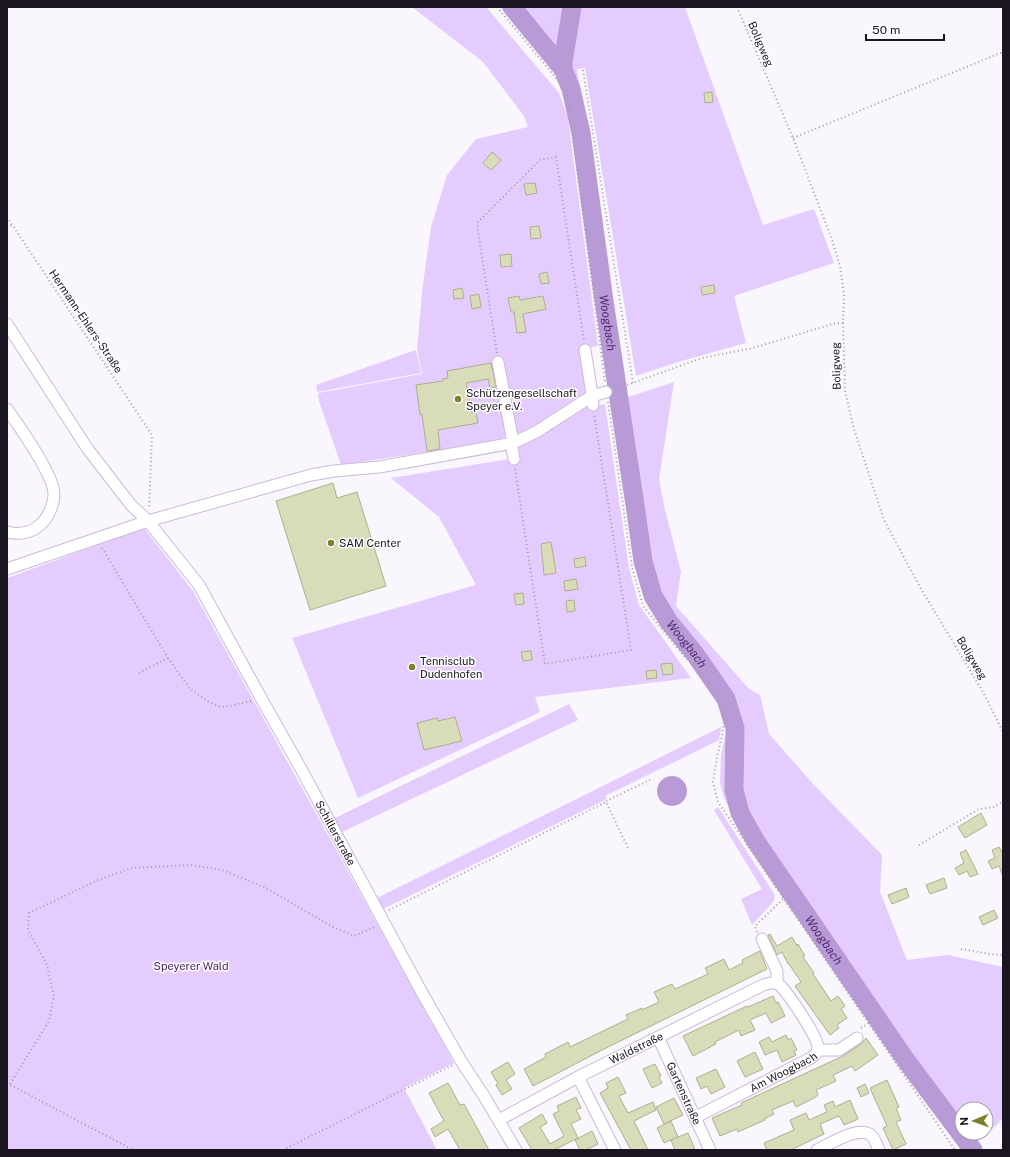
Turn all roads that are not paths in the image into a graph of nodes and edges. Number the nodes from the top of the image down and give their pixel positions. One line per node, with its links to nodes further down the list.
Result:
1 (7, 324): 9 (street, Schillerstraße)
2 (585, 350): 5 (street)
3 (498, 362): 7 (street)
4 (611, 391): 5 (street)
5 (593, 401): 7 (street)
6 (7, 409): 10 (street)
7 (512, 443): 8 (street); 9 (street)
8 (514, 460)
9 (148, 521): 11 (street); 19 (street, Schillerstraße)
10 (7, 532)
11 (7, 569)
12 (762, 939): 13 (street)
13 (777, 983): 14 (street, Waldstraße); 16 (street, Am Woogbach)
14 (658, 1037): 17 (street, Waldstraße); 18 (street, Gartenstraße)
15 (858, 1038): 16 (street)
16 (818, 1050): 18 (street, Am Woogbach)
17 (578, 1077): 19 (street, Waldstraße); 21 (street)
18 (696, 1117): 22 (street, Gartenstraße)
19 (499, 1120): 20 (street, Schillerstraße)
20 (516, 1150)
21 (616, 1150)
22 (710, 1150)
23 (817, 1150): 24 (street)
24 (879, 1150)

